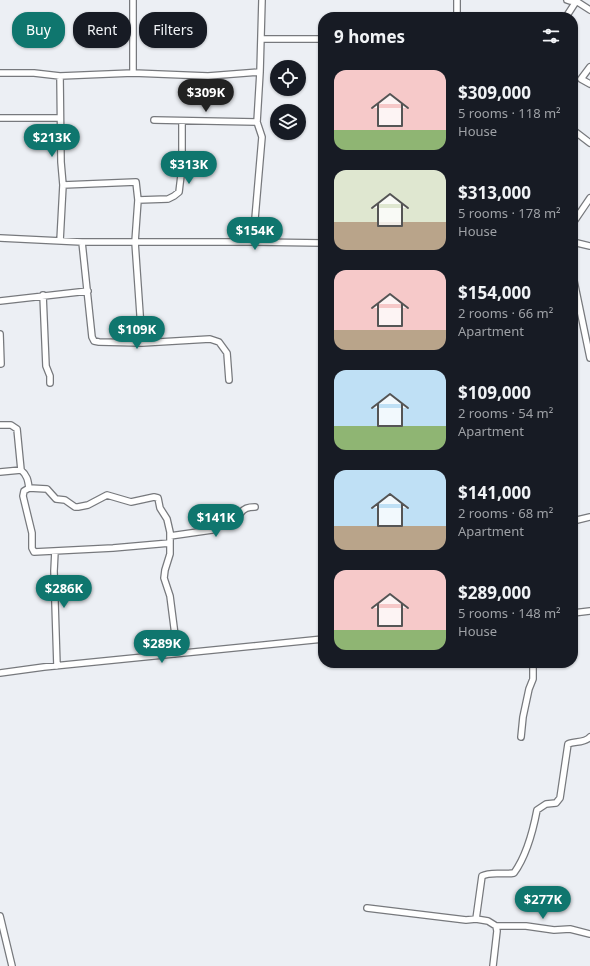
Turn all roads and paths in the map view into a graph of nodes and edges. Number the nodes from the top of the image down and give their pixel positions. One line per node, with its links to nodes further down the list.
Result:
1 (133, 0): 14 (street)
2 (262, 0): 9 (street)
3 (457, 0): 7 (street)
4 (567, 0): 5 (street)
5 (576, 0): 6 (street); 8 (street)
6 (590, 10)
7 (458, 12)
8 (569, 12)
9 (261, 39): 10 (street); 12 (street)
10 (318, 39)
11 (590, 67): 16 (street)
12 (260, 72): 14 (street); 21 (street)
13 (0, 73): 15 (street)
14 (133, 73): 15 (street)
15 (60, 76): 18 (street)
16 (590, 84)
17 (0, 118): 18 (street)
18 (60, 118): 24 (street)
19 (154, 120): 20 (street)
20 (182, 121): 21 (street); 26 (street)
21 (257, 122): 32 (street)
22 (578, 134): 23 (street)
23 (590, 143)
24 (63, 185): 26 (street); 29 (street)
25 (590, 198): 27 (street)
26 (138, 200): 31 (street)
27 (578, 216)
28 (0, 238): 29 (street)
29 (60, 240): 30 (street)
30 (82, 242): 31 (street); 36 (street)
31 (135, 242): 32 (street); 41 (street)
32 (254, 242): 33 (street)
33 (318, 243)
34 (578, 243): 35 (street)
35 (590, 246)
36 (88, 290): 37 (street); 41 (street)
37 (43, 295): 39 (street); 45 (street)
38 (578, 300): 42 (street)
39 (0, 301)
40 (0, 334): 43 (street)
41 (142, 343): 44 (street)
42 (590, 358)
43 (2, 364)
44 (229, 380)
45 (50, 383)
46 (0, 425): 47 (street)
47 (21, 470): 48 (street); 49 (street)
48 (0, 472)
49 (29, 488): 53 (street); 55 (street)
50 (255, 507): 53 (street)
51 (590, 517): 52 (street)
52 (578, 520)
53 (170, 536): 54 (street)
54 (170, 543): 55 (street); 59 (street)
55 (55, 552): 60 (street)
56 (590, 611): 57 (street)
57 (578, 612)
58 (318, 640): 59 (street)
59 (175, 654): 60 (street)
60 (58, 666): 62 (street)
61 (534, 668): 63 (street)
62 (0, 673)
63 (521, 737)
64 (590, 737): 67 (street)
65 (367, 908): 67 (street)
66 (0, 916): 70 (street)
67 (476, 919): 68 (street)
68 (496, 926): 69 (street); 71 (street)
69 (590, 934)
70 (12, 966)
71 (493, 966)

